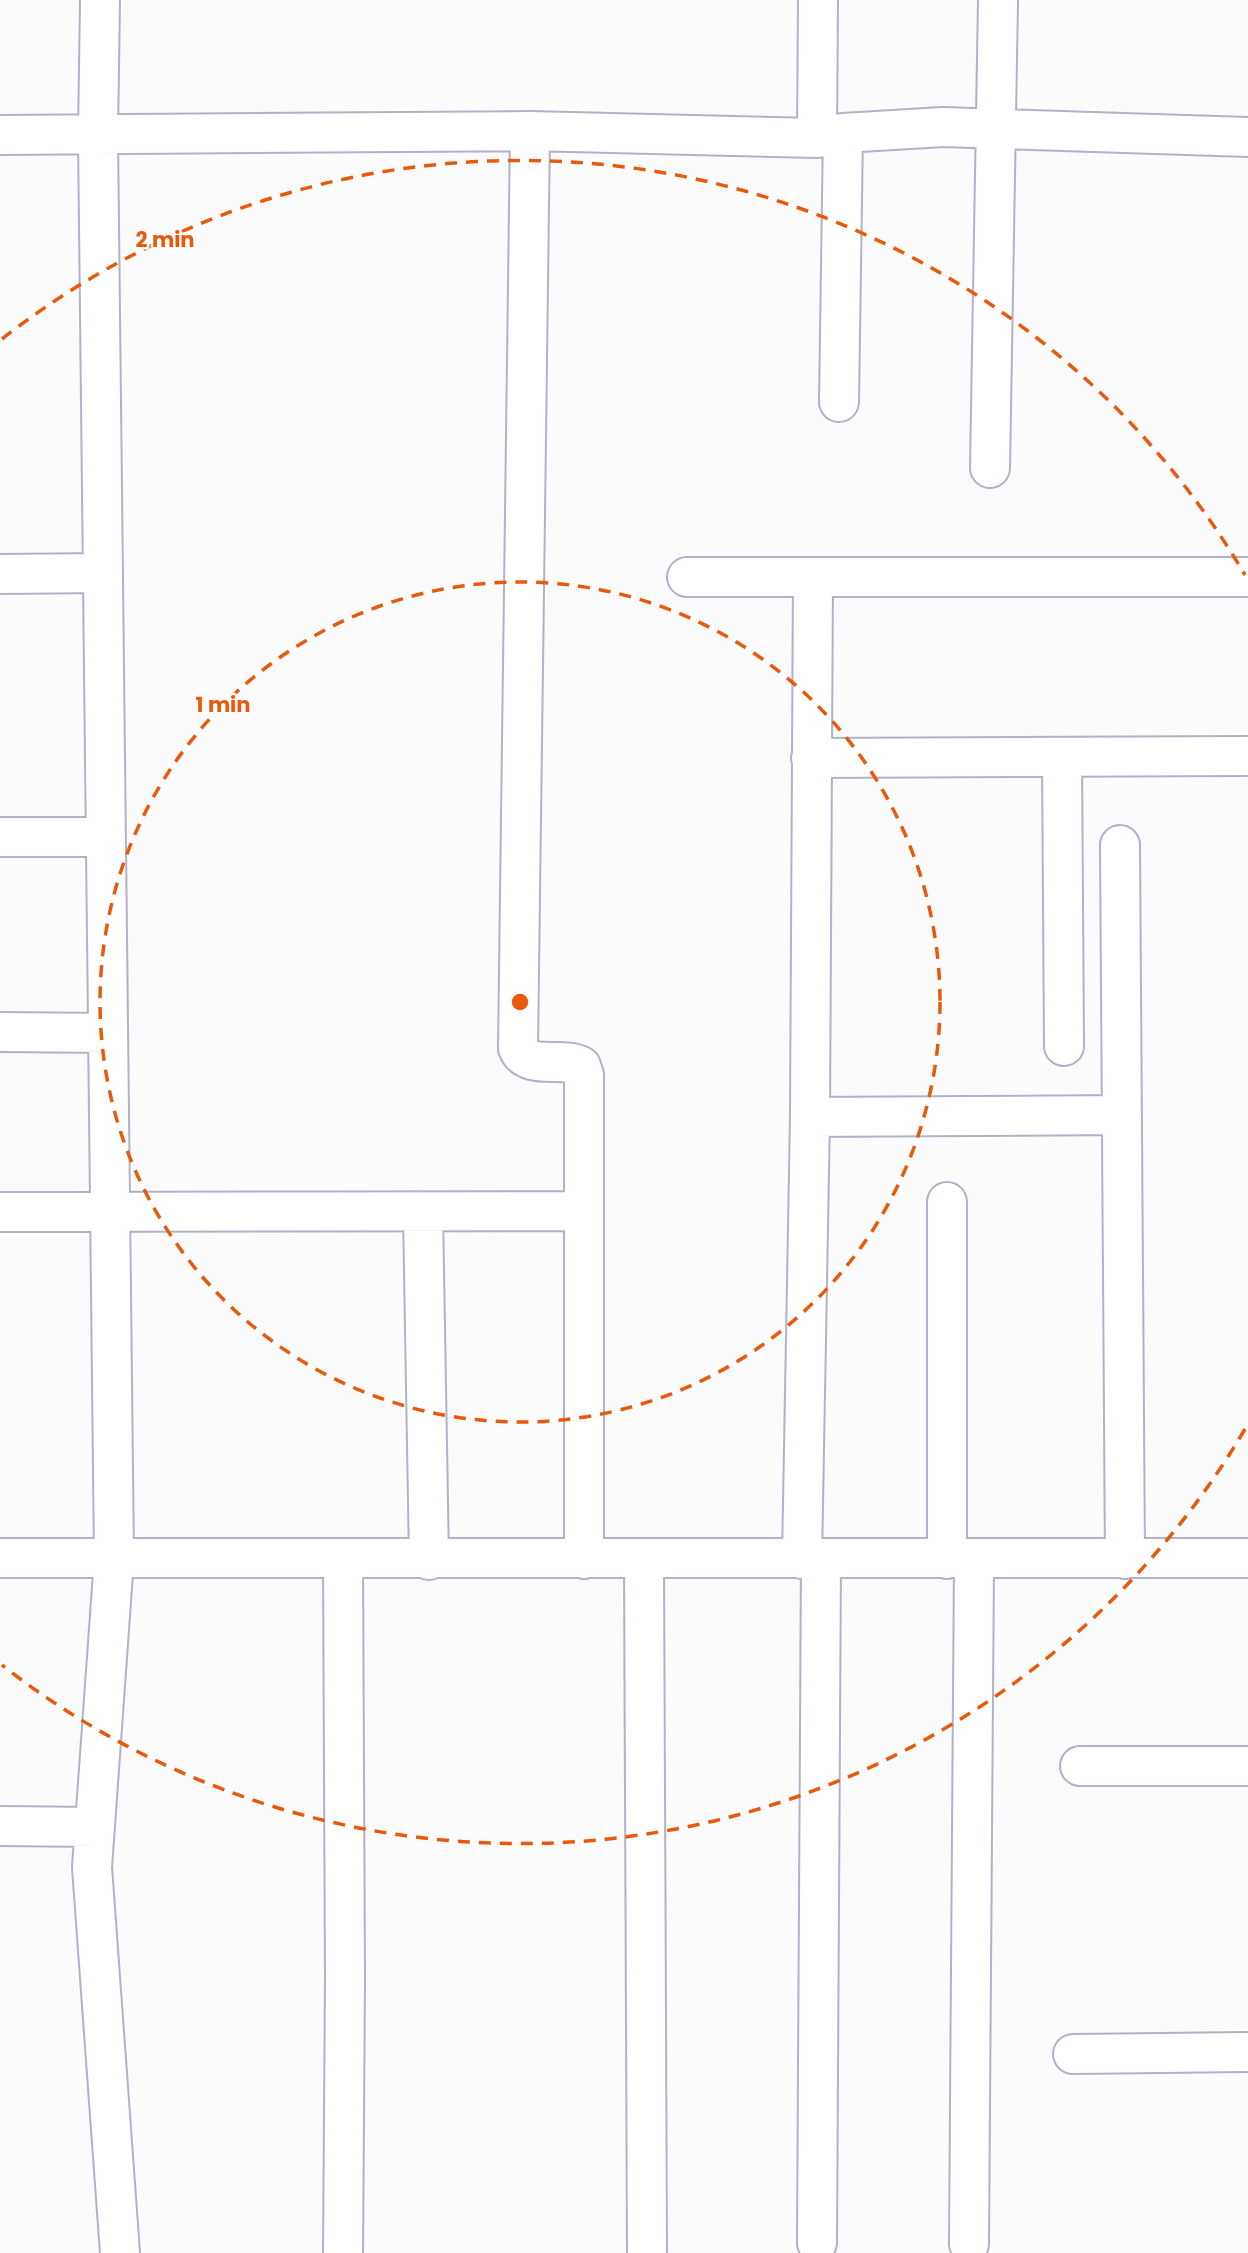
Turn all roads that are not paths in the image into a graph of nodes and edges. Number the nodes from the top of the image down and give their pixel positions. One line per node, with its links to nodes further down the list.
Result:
1 (100, 0): 7 (street)
2 (818, 0): 8 (street)
3 (998, 0): 4 (street)
4 (996, 129): 8 (street); 9 (street); 11 (street)
5 (530, 131): 7 (street); 8 (street); 29 (street)
6 (0, 135): 7 (street)
7 (97, 135): 12 (street)
8 (830, 135): 10 (street)
9 (1248, 136)
10 (839, 402)
11 (990, 468)
12 (102, 573): 13 (street); 21 (street)
13 (0, 574)
14 (687, 577): 16 (street)
15 (1248, 577): 16 (street)
16 (813, 578): 19 (street)
17 (1248, 756): 18 (street)
18 (1062, 757): 19 (street); 25 (street)
19 (811, 758): 27 (street)
20 (0, 837): 21 (street)
21 (104, 837): 24 (street)
22 (1120, 845): 26 (street)
23 (0, 1032): 24 (street)
24 (107, 1033): 31 (street)
25 (1064, 1046)
26 (1122, 1115): 27 (street); 41 (street)
27 (810, 1117): 39 (street)
28 (947, 1202): 40 (street)
29 (584, 1211): 32 (street); 37 (street)
30 (0, 1212): 31 (street)
31 (110, 1212): 32 (street); 35 (street)
32 (423, 1212): 42 (street)
33 (0, 1558): 35 (street)
34 (1248, 1558): 41 (street)
35 (114, 1559): 36 (street); 46 (street)
36 (343, 1559): 42 (street); 52 (street)
37 (584, 1559): 38 (street); 42 (street)
38 (644, 1559): 39 (street); 53 (street)
39 (811, 1559): 40 (street); 49 (street)
40 (960, 1559): 41 (street); 50 (street)
41 (1125, 1559)
42 (429, 1560)
43 (1080, 1766): 44 (street)
44 (1248, 1766)
45 (0, 1826): 46 (street)
46 (95, 1826): 51 (street)
47 (1248, 2052): 48 (street)
48 (1073, 2054)
49 (817, 2244)
50 (970, 2244)
51 (120, 2253)
52 (343, 2253)
53 (647, 2253)

